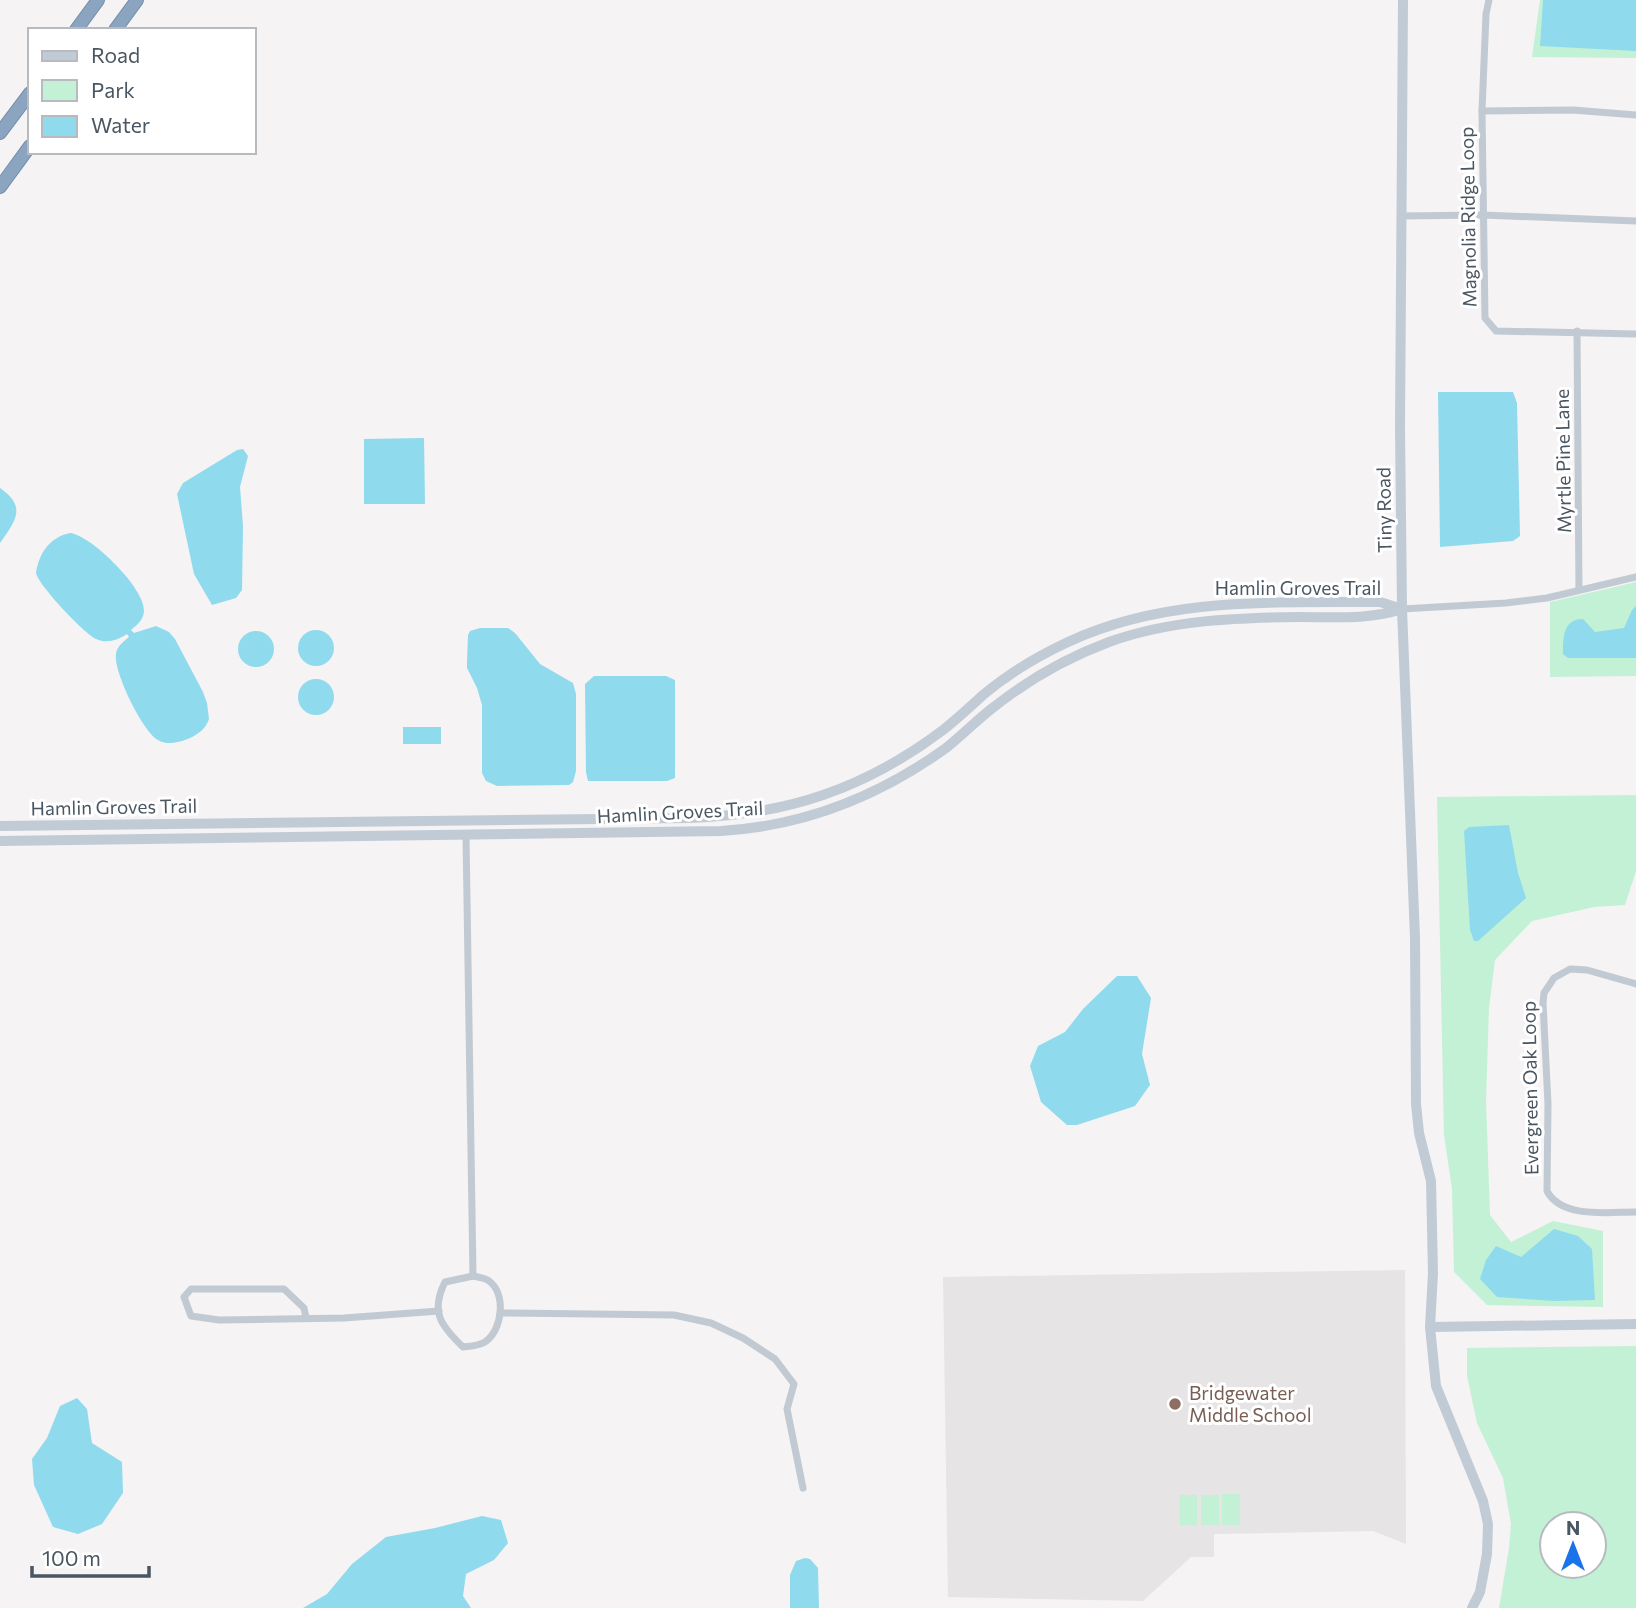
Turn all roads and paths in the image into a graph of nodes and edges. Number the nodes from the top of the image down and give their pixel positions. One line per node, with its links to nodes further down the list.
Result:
1 (98, 0): 5 (highway)
2 (137, 0): 6 (highway)
3 (1403, 0): 14 (street, Tiny Road)
4 (1489, 0): 8 (street, Magnolia Ridge Loop)
5 (77, 28)
6 (116, 28)
7 (28, 96): 10 (highway)
8 (1482, 111): 9 (street); 13 (street, Magnolia Ridge Loop)
9 (1636, 115)
10 (0, 133)
11 (28, 149): 12 (highway)
12 (0, 187)
13 (1483, 215): 14 (street); 15 (street); 16 (street, Magnolia Ridge Loop)
14 (1401, 216): 20 (street, Tiny Road)
15 (1636, 222)
16 (1577, 331): 17 (street, Magnolia Ridge Loop); 19 (street, Myrtle Pine Lane)
17 (1636, 334)
18 (1636, 577): 19 (street)
19 (1579, 590): 20 (street)
20 (1402, 609): 21 (street, Hamlin Groves Trail); 24 (street, Hamlin Groves Trail); 34 (street, Tiny Road)
21 (720, 817): 22 (street, Hamlin Groves Trail); 24 (street)
22 (466, 821): 23 (street, Hamlin Groves Trail); 25 (street)
23 (0, 826)
24 (720, 831): 25 (street, Hamlin Groves Trail)
25 (466, 836): 26 (street, Hamlin Groves Trail); 29 (street)
26 (0, 841)
27 (1636, 984): 28 (street, Evergreen Oak Loop)
28 (1636, 1212)
29 (473, 1276): 30 (street); 31 (street)
30 (439, 1311): 31 (street); 32 (street)
31 (500, 1313): 35 (street)
32 (306, 1318): 32 (street)
33 (1636, 1324): 34 (street)
34 (1430, 1327): 36 (street, Tiny Road)
35 (803, 1488)
36 (1472, 1608)

